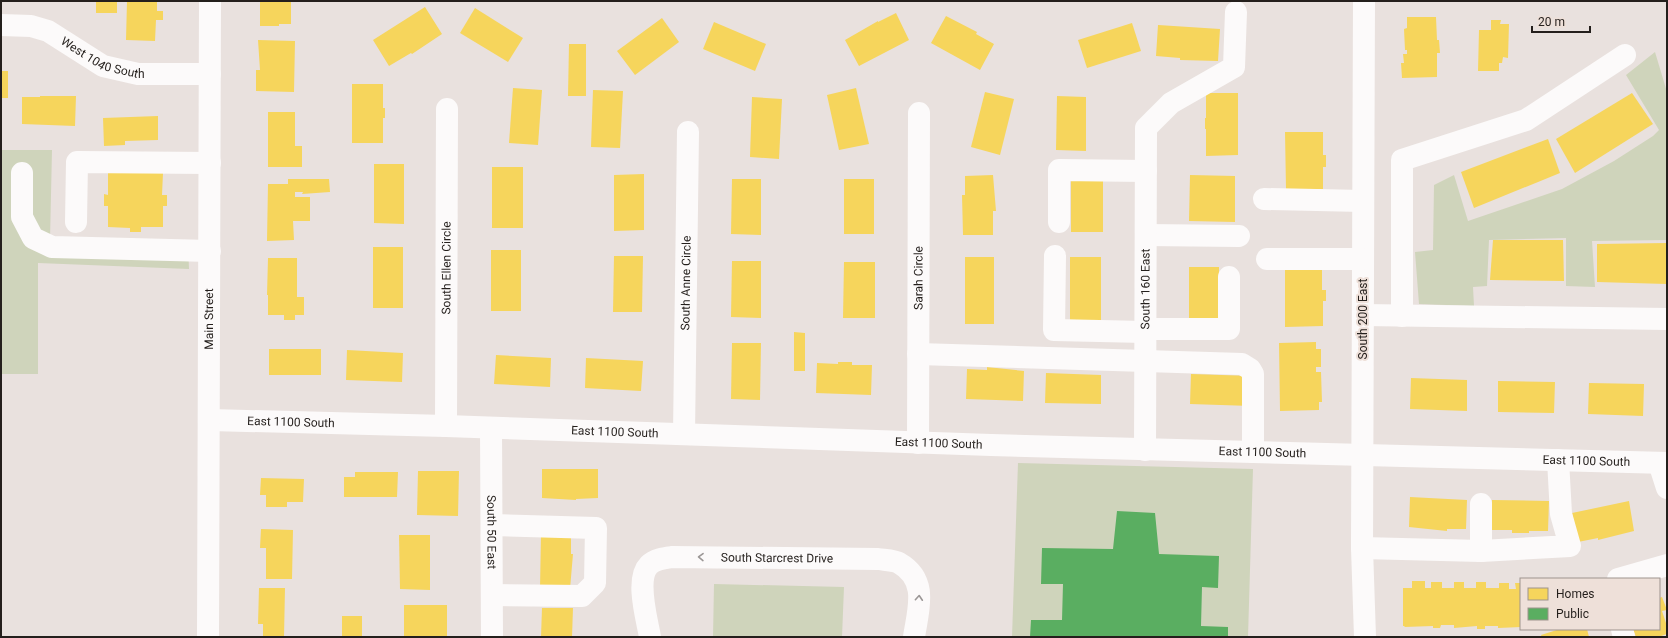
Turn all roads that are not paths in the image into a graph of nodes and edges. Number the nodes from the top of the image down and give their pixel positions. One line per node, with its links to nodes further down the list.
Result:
1 (210, 1): 6 (street, Main Street)
2 (1364, 1): 14 (street, South 200 East)
3 (1236, 12): 11 (street, South 160 East)
4 (1, 25): 6 (street, West 1040 South)
5 (1624, 56): 25 (street)
6 (210, 74): 10 (street, Main Street)
7 (447, 109): 31 (street, South Ellen Circle)
8 (919, 113): 28 (street, Sarah Circle)
9 (688, 132): 33 (street, South Anne Circle)
10 (210, 163): 15 (street); 19 (street, Main Street)
11 (1146, 171): 16 (street); 17 (street, South 160 East)
12 (22, 173): 19 (street)
13 (1264, 199): 14 (street)
14 (1363, 201): 22 (street, South 200 East)
15 (76, 222)
16 (1058, 222)
17 (1146, 235): 18 (street); 27 (street, South 160 East)
18 (1239, 236)
19 (210, 251): 30 (street, Main Street)
20 (1054, 256): 27 (street)
21 (1267, 259): 22 (street)
22 (1363, 259): 24 (street, South 200 East)
23 (1229, 277): 27 (street)
24 (1363, 315): 25 (street); 37 (street, South 200 East)
25 (1402, 316): 26 (street)
26 (1667, 319)
27 (1145, 331): 29 (street, South 160 East)
28 (918, 354): 29 (street); 34 (street, Sarah Circle)
29 (1145, 362): 35 (street, South 160 East); 36 (street)
30 (210, 420): 31 (street, East 1100 South); 48 (street, Main Street)
31 (446, 426): 32 (street, East 1100 South)
32 (491, 428): 33 (street, East 1100 South); 42 (street, South 50 East)
33 (684, 434): 34 (street, East 1100 South)
34 (918, 443): 35 (street, East 1100 South)
35 (1145, 450): 36 (street, East 1100 South)
36 (1253, 452): 37 (street, East 1100 South)
37 (1363, 456): 38 (street, East 1100 South); 43 (street, South 200 East)
38 (1558, 460): 39 (street, East 1100 South); 44 (street)
39 (1663, 463): 40 (street)
40 (1667, 488)
41 (1481, 504): 44 (street)
42 (492, 525): 47 (street, South 50 East); 47 (street)
43 (1362, 548): 44 (street); 52 (street, South 200 East)
44 (1481, 551)
45 (1667, 565): 46 (street)
46 (1622, 578)
47 (492, 595): 49 (street, South 50 East)
48 (208, 637)
49 (492, 637)
50 (650, 637): 51 (street, South Starcrest Drive, one-way to 50)
51 (914, 637)
52 (1365, 637)

